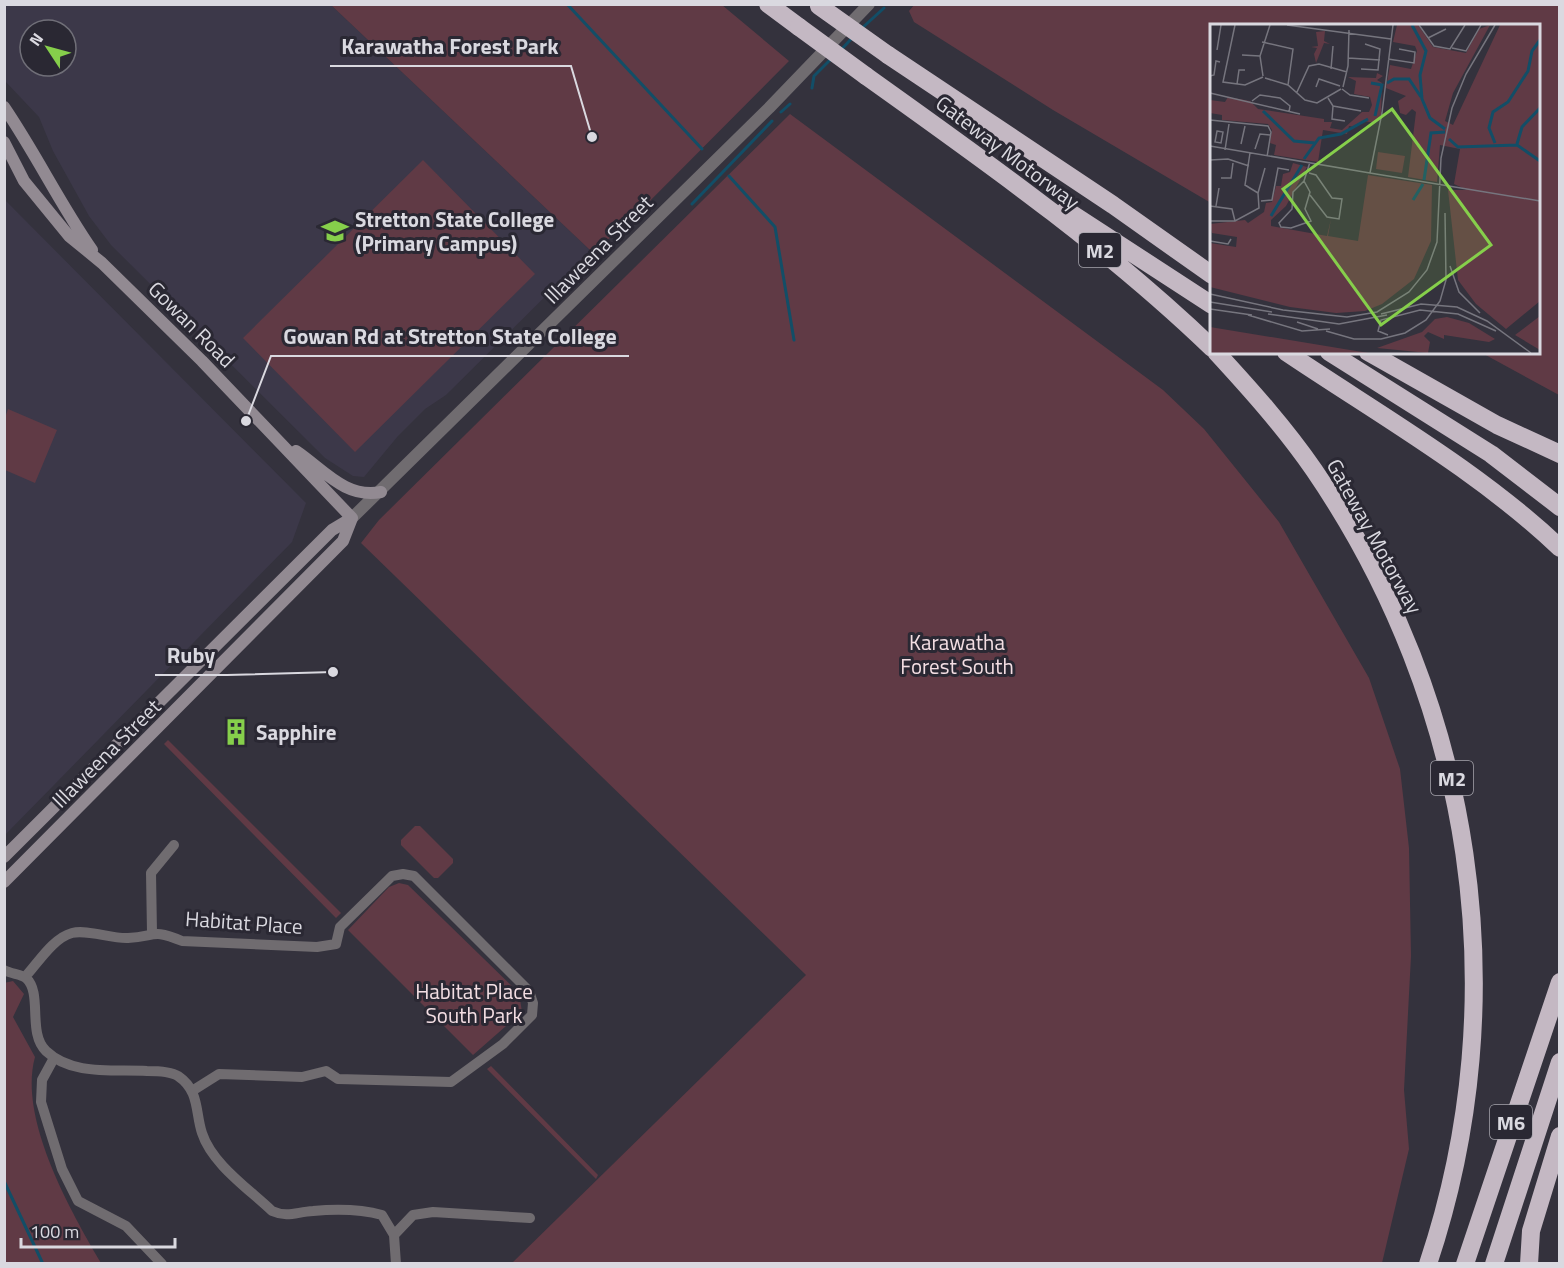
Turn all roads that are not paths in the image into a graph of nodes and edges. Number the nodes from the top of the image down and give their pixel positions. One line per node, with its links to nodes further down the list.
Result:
1 (768, 4): 6 (highway, Gateway Motorway / M2, bridge)
2 (870, 4): 19 (street, Illaweena Street)
3 (818, 5): 7 (highway, Gateway Motorway / M2, bridge)
4 (4, 107): 9 (main road, Gowan Road)
5 (4, 142): 9 (main road, Gowan Road)
6 (982, 159): 11 (highway); 12 (highway, Gateway Motorway / M2)
7 (1113, 205): 8 (highway); 10 (highway, Gateway Motorway / M2)
8 (1210, 261)
9 (102, 263): 17 (main road, Gowan Road)
10 (1210, 274)
11 (1210, 303)
12 (1210, 346)
13 (1218, 354): 41 (highway, Gateway Motorway / M2)
14 (1289, 354): 22 (highway)
15 (1332, 354): 20 (highway)
16 (1372, 354): 18 (highway)
17 (278, 439): 19 (main road); 21 (main road, Gowan Road)
18 (1560, 454)
19 (381, 492): 21 (street, Illaweena Street)
20 (1560, 507)
21 (352, 518): 23 (main road, Illaweena Street); 24 (main road, Illaweena Street)
22 (1560, 548)
23 (150, 711): 24 (main road); 26 (main road, Illaweena Street)
24 (163, 724): 27 (main road, Illaweena Street)
25 (174, 845): 29 (street)
26 (7, 854): 27 (main road)
27 (29, 857): 28 (main road, Illaweena Street)
28 (4, 882)
29 (152, 933): 31 (street, Habitat Place); 35 (street, Habitat Place)
30 (4, 970): 31 (street)
31 (25, 977): 33 (street)
32 (1560, 982): 42 (highway, M6)
33 (54, 1058): 35 (street); 39 (street)
34 (1560, 1062): 43 (highway, M6)
35 (192, 1091): 38 (street)
36 (1560, 1136): 44 (highway)
37 (530, 1218): 38 (street)
38 (393, 1235): 40 (street)
39 (162, 1263)
40 (396, 1263)
41 (1428, 1263)
42 (1465, 1263)
43 (1494, 1263)
44 (1529, 1263)

